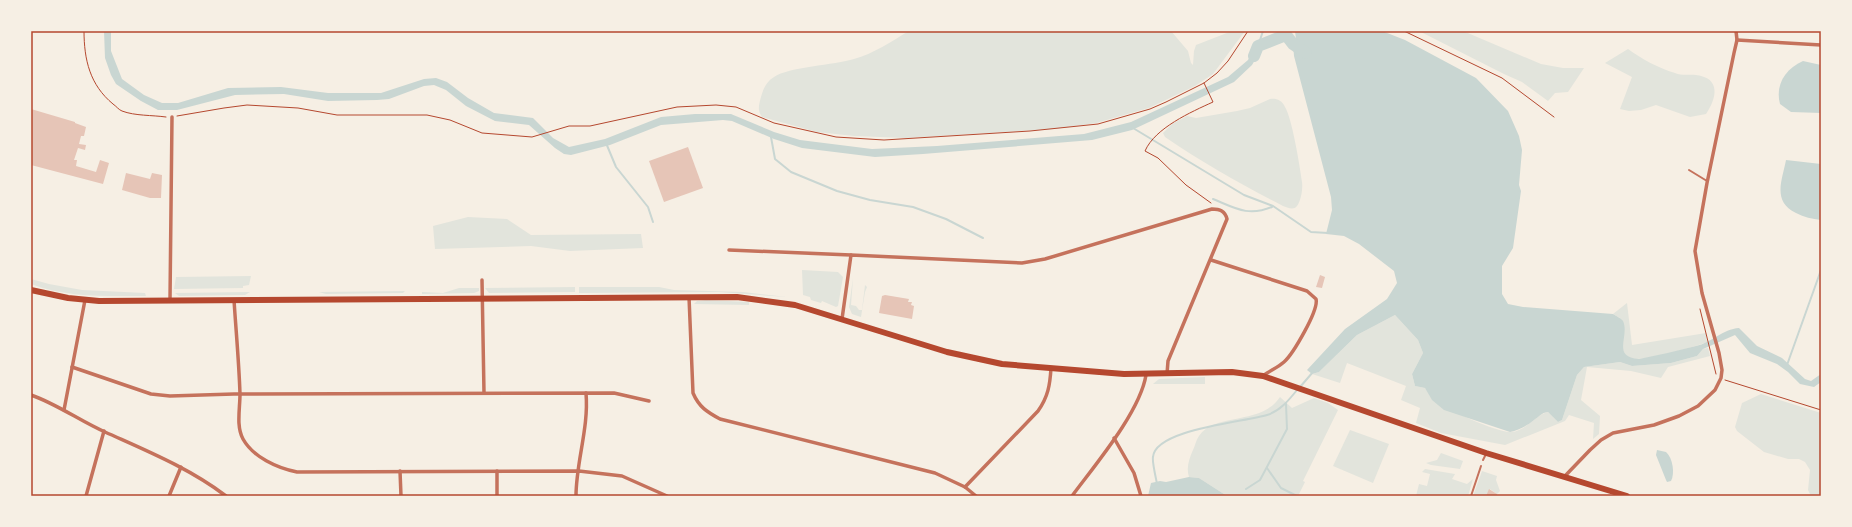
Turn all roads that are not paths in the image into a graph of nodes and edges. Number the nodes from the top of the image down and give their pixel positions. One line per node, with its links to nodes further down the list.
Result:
1 (1736, 31): 2 (street)
2 (1737, 40): 3 (street); 6 (street)
3 (1821, 45)
4 (172, 117): 15 (street)
5 (1689, 170): 6 (lane)
6 (1707, 181): 38 (street)
7 (729, 250): 8 (street)
8 (851, 255): 9 (street); 17 (street)
9 (1211, 260): 20 (street); 22 (street)
10 (482, 280): 13 (street)
11 (31, 290): 14 (main road)
12 (690, 297): 13 (main road); 17 (main road); 39 (street)
13 (482, 298): 16 (main road); 23 (street)
14 (85, 300): 15 (main road); 18 (street)
15 (170, 300): 16 (main road)
16 (234, 300): 25 (street)
17 (842, 319): 19 (main road)
18 (72, 367): 25 (street); 28 (street)
19 (1051, 368): 21 (main road); 39 (street)
20 (1166, 374): 21 (main road); 22 (main road)
21 (1146, 375): 30 (street)
22 (1263, 376): 31 (main road)
23 (484, 393): 24 (street); 25 (street)
24 (586, 393): 27 (street); 36 (street)
25 (240, 394): 37 (street)
26 (31, 395): 28 (street)
27 (649, 400)
28 (64, 410): 29 (street)
29 (104, 432): 34 (street); 40 (street)
30 (1114, 438): 48 (street); 49 (street)
31 (1486, 453): 32 (lane); 38 (main road)
32 (1483, 460)
33 (1481, 466): 50 (lane)
34 (181, 467): 41 (street); 42 (street)
35 (497, 471): 36 (street); 37 (street); 44 (street)
36 (579, 471): 45 (street); 46 (street)
37 (400, 472): 43 (street)
38 (1564, 477): 51 (main road)
39 (965, 487): 47 (street)
40 (86, 496)
41 (169, 496)
42 (226, 496)
43 (401, 496)
44 (497, 496)
45 (576, 496)
46 (667, 496)
47 (976, 496)
48 (1072, 496)
49 (1141, 496)
50 (1471, 496)
51 (1627, 496)

